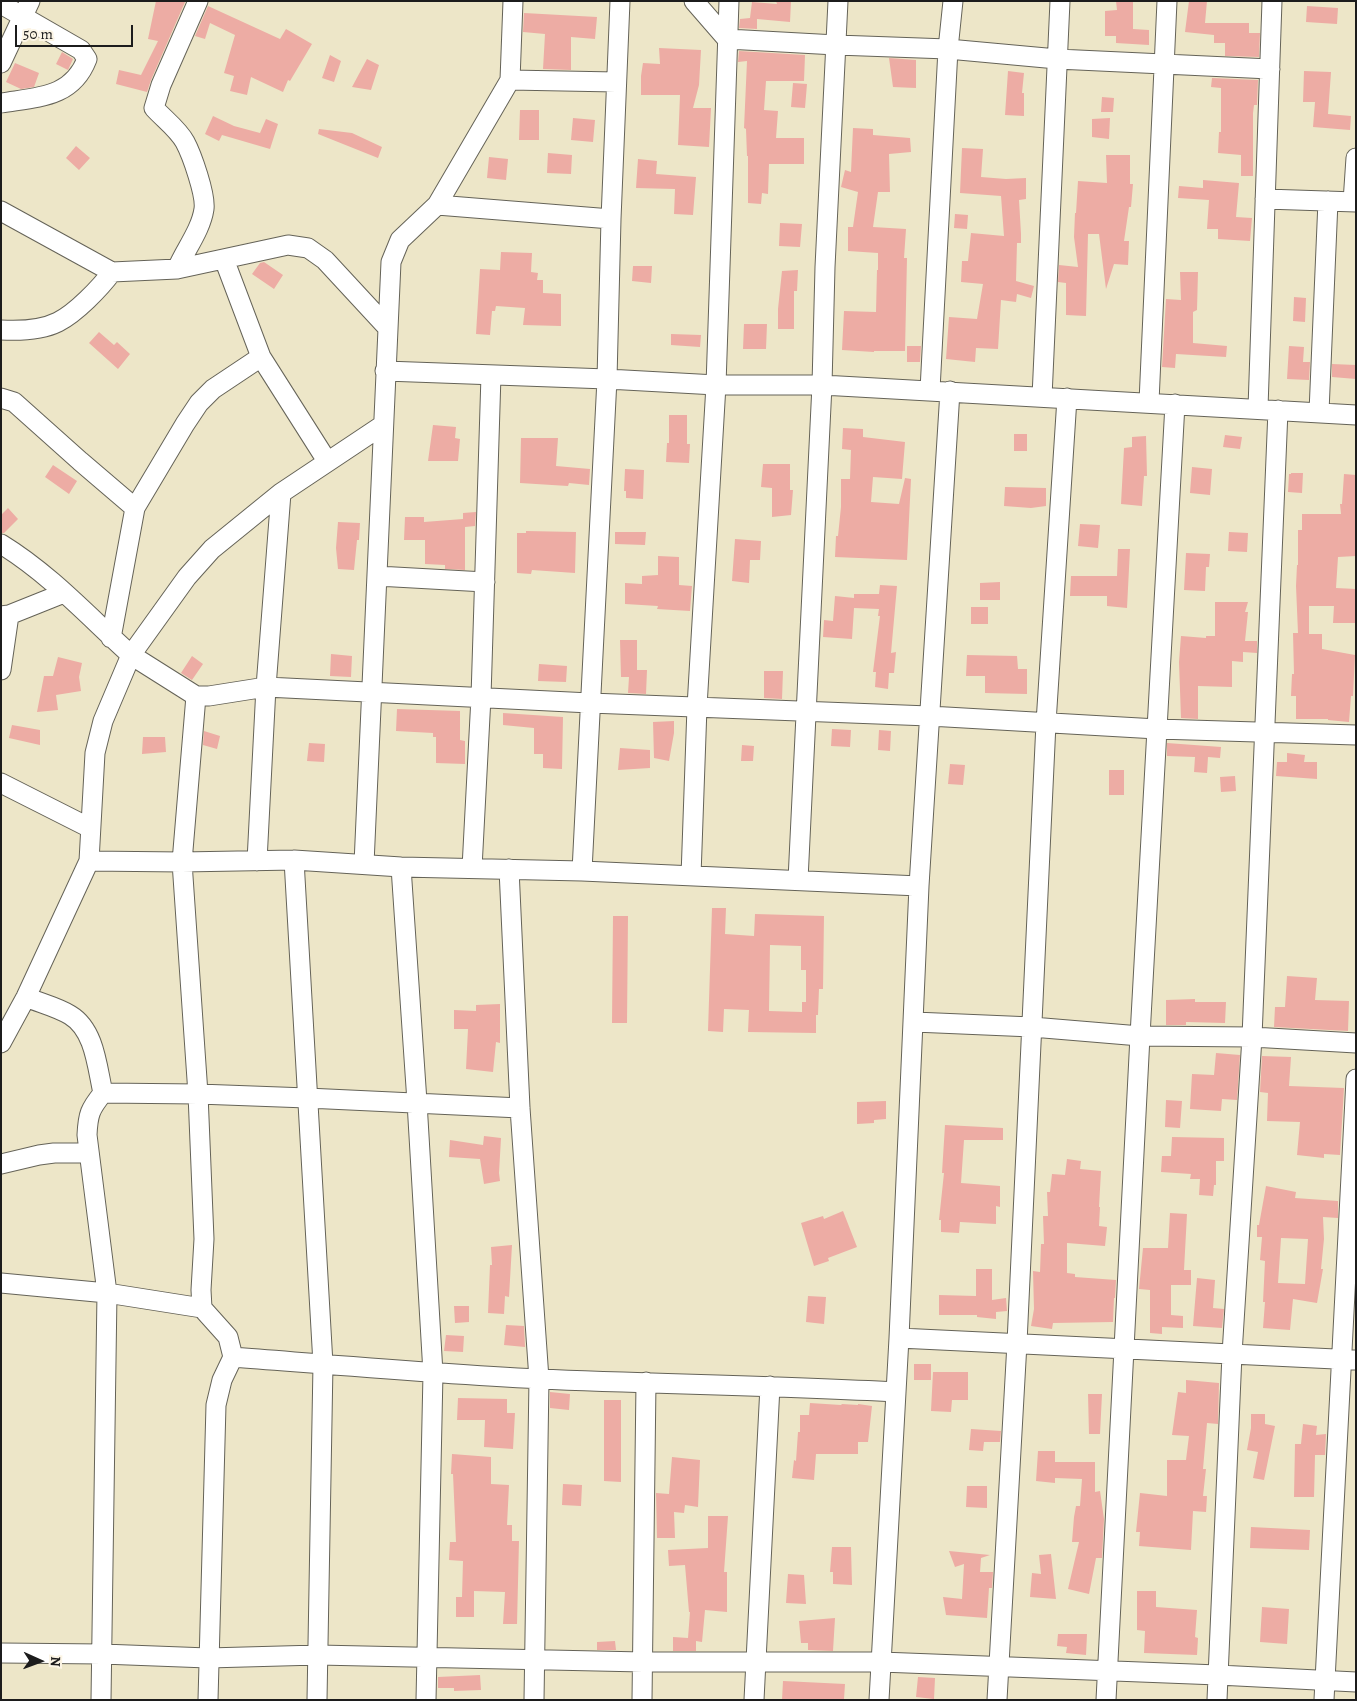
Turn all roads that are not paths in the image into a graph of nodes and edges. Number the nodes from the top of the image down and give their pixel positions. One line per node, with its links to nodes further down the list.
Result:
1 (198, 1): 31 (street)
2 (513, 1): 20 (street)
3 (620, 1): 21 (street)
4 (694, 1): 13 (street)
5 (729, 1): 13 (street)
6 (838, 1): 14 (street)
7 (1060, 1): 16 (street)
8 (1166, 1): 17 (street)
9 (1272, 1): 19 (street)
10 (955, 3): 15 (street)
11 (1, 4): 12 (street)
12 (26, 9): 18 (street); 22 (street)
13 (727, 39): 14 (street); 39 (street)
14 (836, 45): 15 (street); 40 (street)
15 (948, 48): 16 (street); 41 (street)
16 (1057, 59): 17 (street); 43 (street)
17 (1164, 63): 19 (street); 46 (street)
18 (1, 64)
19 (1270, 69): 24 (street)
20 (510, 80): 21 (street); 27 (street)
21 (616, 82): 29 (street)
22 (1, 103)
23 (1356, 158): 26 (street)
24 (1265, 199): 25 (street); 48 (street)
25 (1328, 202): 26 (street); 50 (street)
26 (1355, 202)
27 (437, 205): 29 (street); 33 (street)
28 (1, 211): 32 (street)
29 (611, 219): 38 (street)
30 (224, 259): 31 (street); 33 (street); 35 (street)
31 (177, 270): 32 (street)
32 (112, 272): 34 (street)
33 (387, 327): 36 (street)
34 (1, 330)
35 (261, 357): 53 (street); 55 (street)
36 (386, 371): 37 (street); 52 (street)
37 (491, 375): 38 (street); 58 (street)
38 (607, 379): 39 (street); 68 (street)
39 (716, 385): 40 (street); 69 (street)
40 (822, 385): 41 (street); 70 (street)
41 (930, 390): 42 (street)
42 (950, 391): 43 (street); 71 (street)
43 (1042, 396): 45 (street)
44 (1, 398): 55 (street)
45 (1067, 398): 46 (street); 72 (street)
46 (1149, 402): 47 (street)
47 (1175, 404): 48 (street); 73 (street)
48 (1258, 408): 49 (street)
49 (1278, 410): 50 (street); 74 (street)
50 (1319, 412): 51 (street)
51 (1356, 415)
52 (383, 425): 53 (street); 57 (street)
53 (327, 461): 54 (street)
54 (280, 493): 62 (street); 64 (street)
55 (135, 508): 61 (street)
56 (1, 544): 59 (street)
57 (377, 576): 58 (street); 65 (street)
58 (485, 582): 67 (street)
59 (64, 592): 60 (street); 61 (street)
60 (5, 615): 63 (street)
61 (111, 638): 62 (street)
62 (130, 655): 66 (street); 77 (street)
63 (1, 670)
64 (266, 687): 65 (street); 66 (street); 80 (street)
65 (373, 693): 67 (street); 82 (street)
66 (196, 696): 81 (street)
67 (481, 697): 68 (street); 84 (street)
68 (590, 703): 69 (street); 86 (street)
69 (697, 707): 70 (street); 87 (street)
70 (806, 710): 71 (street); 88 (street)
71 (929, 716): 72 (street); 89 (street)
72 (1046, 723): 73 (street); 92 (street)
73 (1157, 729): 74 (street); 93 (street)
74 (1264, 732): 75 (street); 94 (street)
75 (1356, 735)
76 (1, 783): 77 (street)
77 (90, 828): 79 (street)
78 (294, 860): 80 (street); 82 (street); 100 (street)
79 (89, 861): 81 (street); 90 (street)
80 (257, 861): 81 (street)
81 (182, 862): 99 (street)
82 (364, 864): 83 (street)
83 (400, 867): 84 (street); 101 (street)
84 (472, 868): 85 (street)
85 (509, 870): 86 (street); 102 (street)
86 (582, 870): 87 (street)
87 (691, 876): 88 (street)
88 (798, 880): 89 (street)
89 (919, 886): 91 (street)
90 (26, 997): 95 (street); 98 (street)
91 (914, 1022): 92 (street); 108 (street)
92 (1032, 1027): 93 (street); 109 (street)
93 (1140, 1036): 94 (street); 110 (street)
94 (1252, 1037): 96 (street); 111 (street)
95 (1, 1043)
96 (1356, 1043)
97 (1356, 1080): 113 (street)
98 (103, 1093): 99 (street); 103 (street)
99 (198, 1094): 100 (street); 107 (street)
100 (307, 1098): 101 (street); 114 (street)
101 (417, 1102): 102 (street); 115 (street)
102 (520, 1108): 116 (street)
103 (89, 1153): 104 (street); 106 (street)
104 (1, 1164)
105 (1, 1283): 106 (street)
106 (107, 1293): 107 (street); 121 (street)
107 (202, 1308): 112 (street)
108 (899, 1338): 109 (street); 119 (street)
109 (1017, 1344): 110 (street); 129 (street)
110 (1125, 1350): 111 (street); 130 (street)
111 (1232, 1354): 113 (street); 131 (street)
112 (233, 1357): 114 (street); 123 (street)
113 (1348, 1359): 132 (street)
114 (323, 1364): 115 (street); 122 (street)
115 (433, 1373): 116 (street); 124 (street)
116 (539, 1379): 117 (street); 125 (street)
117 (646, 1382): 118 (street); 126 (street)
118 (770, 1386): 119 (street); 127 (street)
119 (896, 1392): 128 (street)
120 (1, 1653): 121 (street)
121 (102, 1654): 123 (street); 134 (street)
122 (318, 1655): 123 (street); 124 (street); 136 (street)
123 (208, 1658): 135 (street)
124 (427, 1658): 125 (street); 137 (street)
125 (535, 1660): 126 (street); 138 (street)
126 (643, 1662): 127 (street); 139 (street)
127 (756, 1662): 128 (street); 140 (street)
128 (881, 1662): 129 (street); 141 (street)
129 (998, 1667): 130 (street); 142 (street)
130 (1107, 1672): 131 (street); 143 (street)
131 (1218, 1675): 132 (street); 144 (street)
132 (1325, 1680): 133 (street); 145 (street)
133 (1356, 1682)
134 (101, 1700)
135 (208, 1700)
136 (317, 1700)
137 (426, 1700)
138 (534, 1700)
139 (642, 1700)
140 (754, 1700)
141 (879, 1700)
142 (997, 1700)
143 (1106, 1700)
144 (1217, 1700)
145 (1324, 1700)

